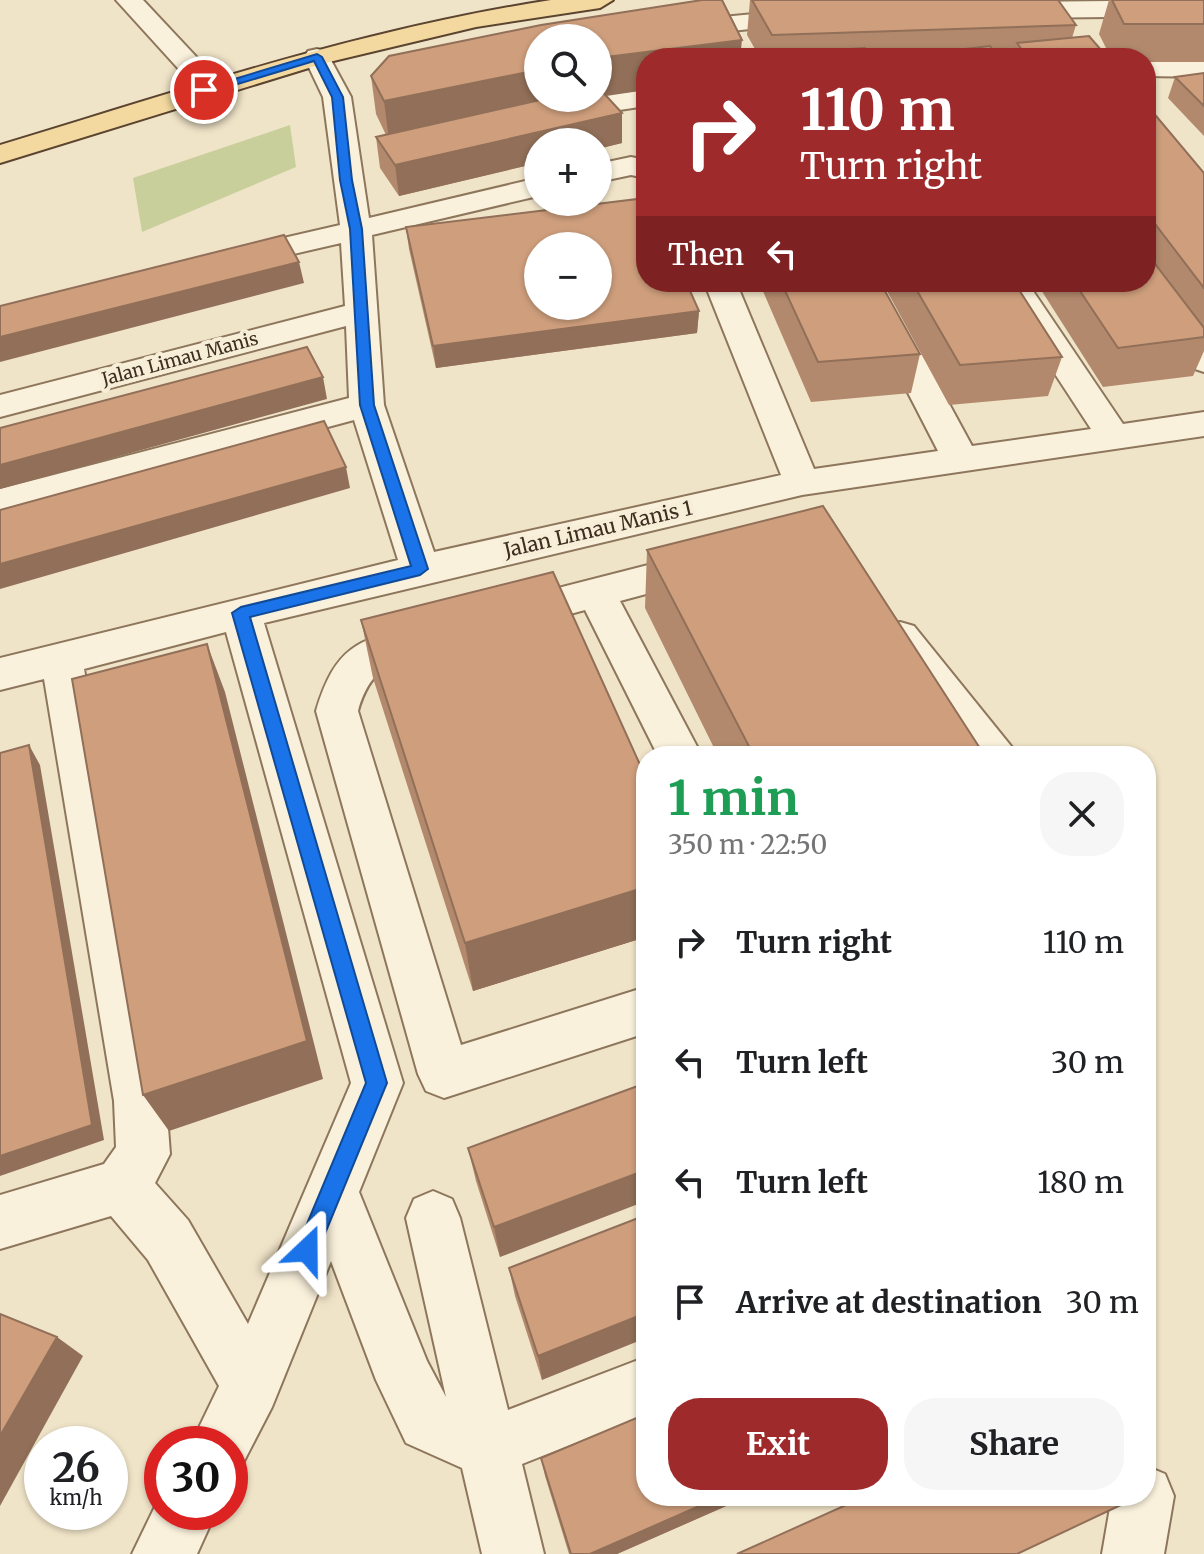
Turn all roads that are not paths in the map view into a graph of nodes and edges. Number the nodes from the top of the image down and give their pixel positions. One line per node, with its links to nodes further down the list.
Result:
1 (129, 0): 13 (street)
2 (463, 0): 13 (main road)
3 (600, 0): 10 (main road)
4 (1204, 8): 5 (street)
5 (1039, 9): 6 (street); 8 (street)
6 (979, 10)
7 (828, 15): 9 (street)
8 (1060, 33)
9 (612, 38)
10 (317, 57): 17 (main road); 21 (street)
11 (1156, 68): 12 (street)
12 (1204, 69)
13 (194, 70): 16 (main road)
14 (636, 100): 15 (street)
15 (529, 117)
16 (0, 130)
17 (0, 154)
18 (636, 167): 19 (street)
19 (612, 170)
20 (524, 190): 21 (street)
21 (356, 229): 22 (street); 27 (street)
22 (201, 267)
23 (723, 292): 34 (street)
24 (872, 292): 33 (street)
25 (1018, 292): 32 (street)
26 (1152, 292): 28 (street)
27 (360, 312): 29 (street); 30 (street, Jalan Limau Manis)
28 (1204, 361)
29 (367, 405): 35 (street); 38 (street)
30 (0, 406)
31 (1204, 424): 32 (street, Jalan Limau Manis 1)
32 (1114, 437): 33 (street, Jalan Limau Manis 1)
33 (961, 460): 34 (street, Jalan Limau Manis 1)
34 (789, 486): 36 (street); 38 (street, Jalan Limau Manis 1)
35 (0, 502)
36 (806, 523)
37 (746, 553): 39 (street)
38 (420, 569): 41 (street, Jalan Limau Manis 1)
39 (596, 593): 44 (street); 46 (street)
40 (877, 610): 45 (street)
41 (241, 613): 42 (street, Jalan Limau Manis 1); 48 (street)
42 (61, 657): 43 (street, Jalan Limau Manis 1); 47 (street)
43 (0, 674)
44 (675, 746)
45 (989, 746)
46 (636, 1013)
47 (121, 1186): 50 (street); 51 (street)
48 (332, 1192): 51 (street); 54 (street)
49 (433, 1218): 54 (street)
50 (0, 1222)
51 (251, 1386): 53 (street)
52 (636, 1390): 54 (street)
53 (230, 1426)
54 (487, 1448): 58 (street)
55 (1141, 1506): 59 (street)
56 (176, 1530): 57 (street)
57 (163, 1554)
58 (513, 1554)
59 (1133, 1554)

